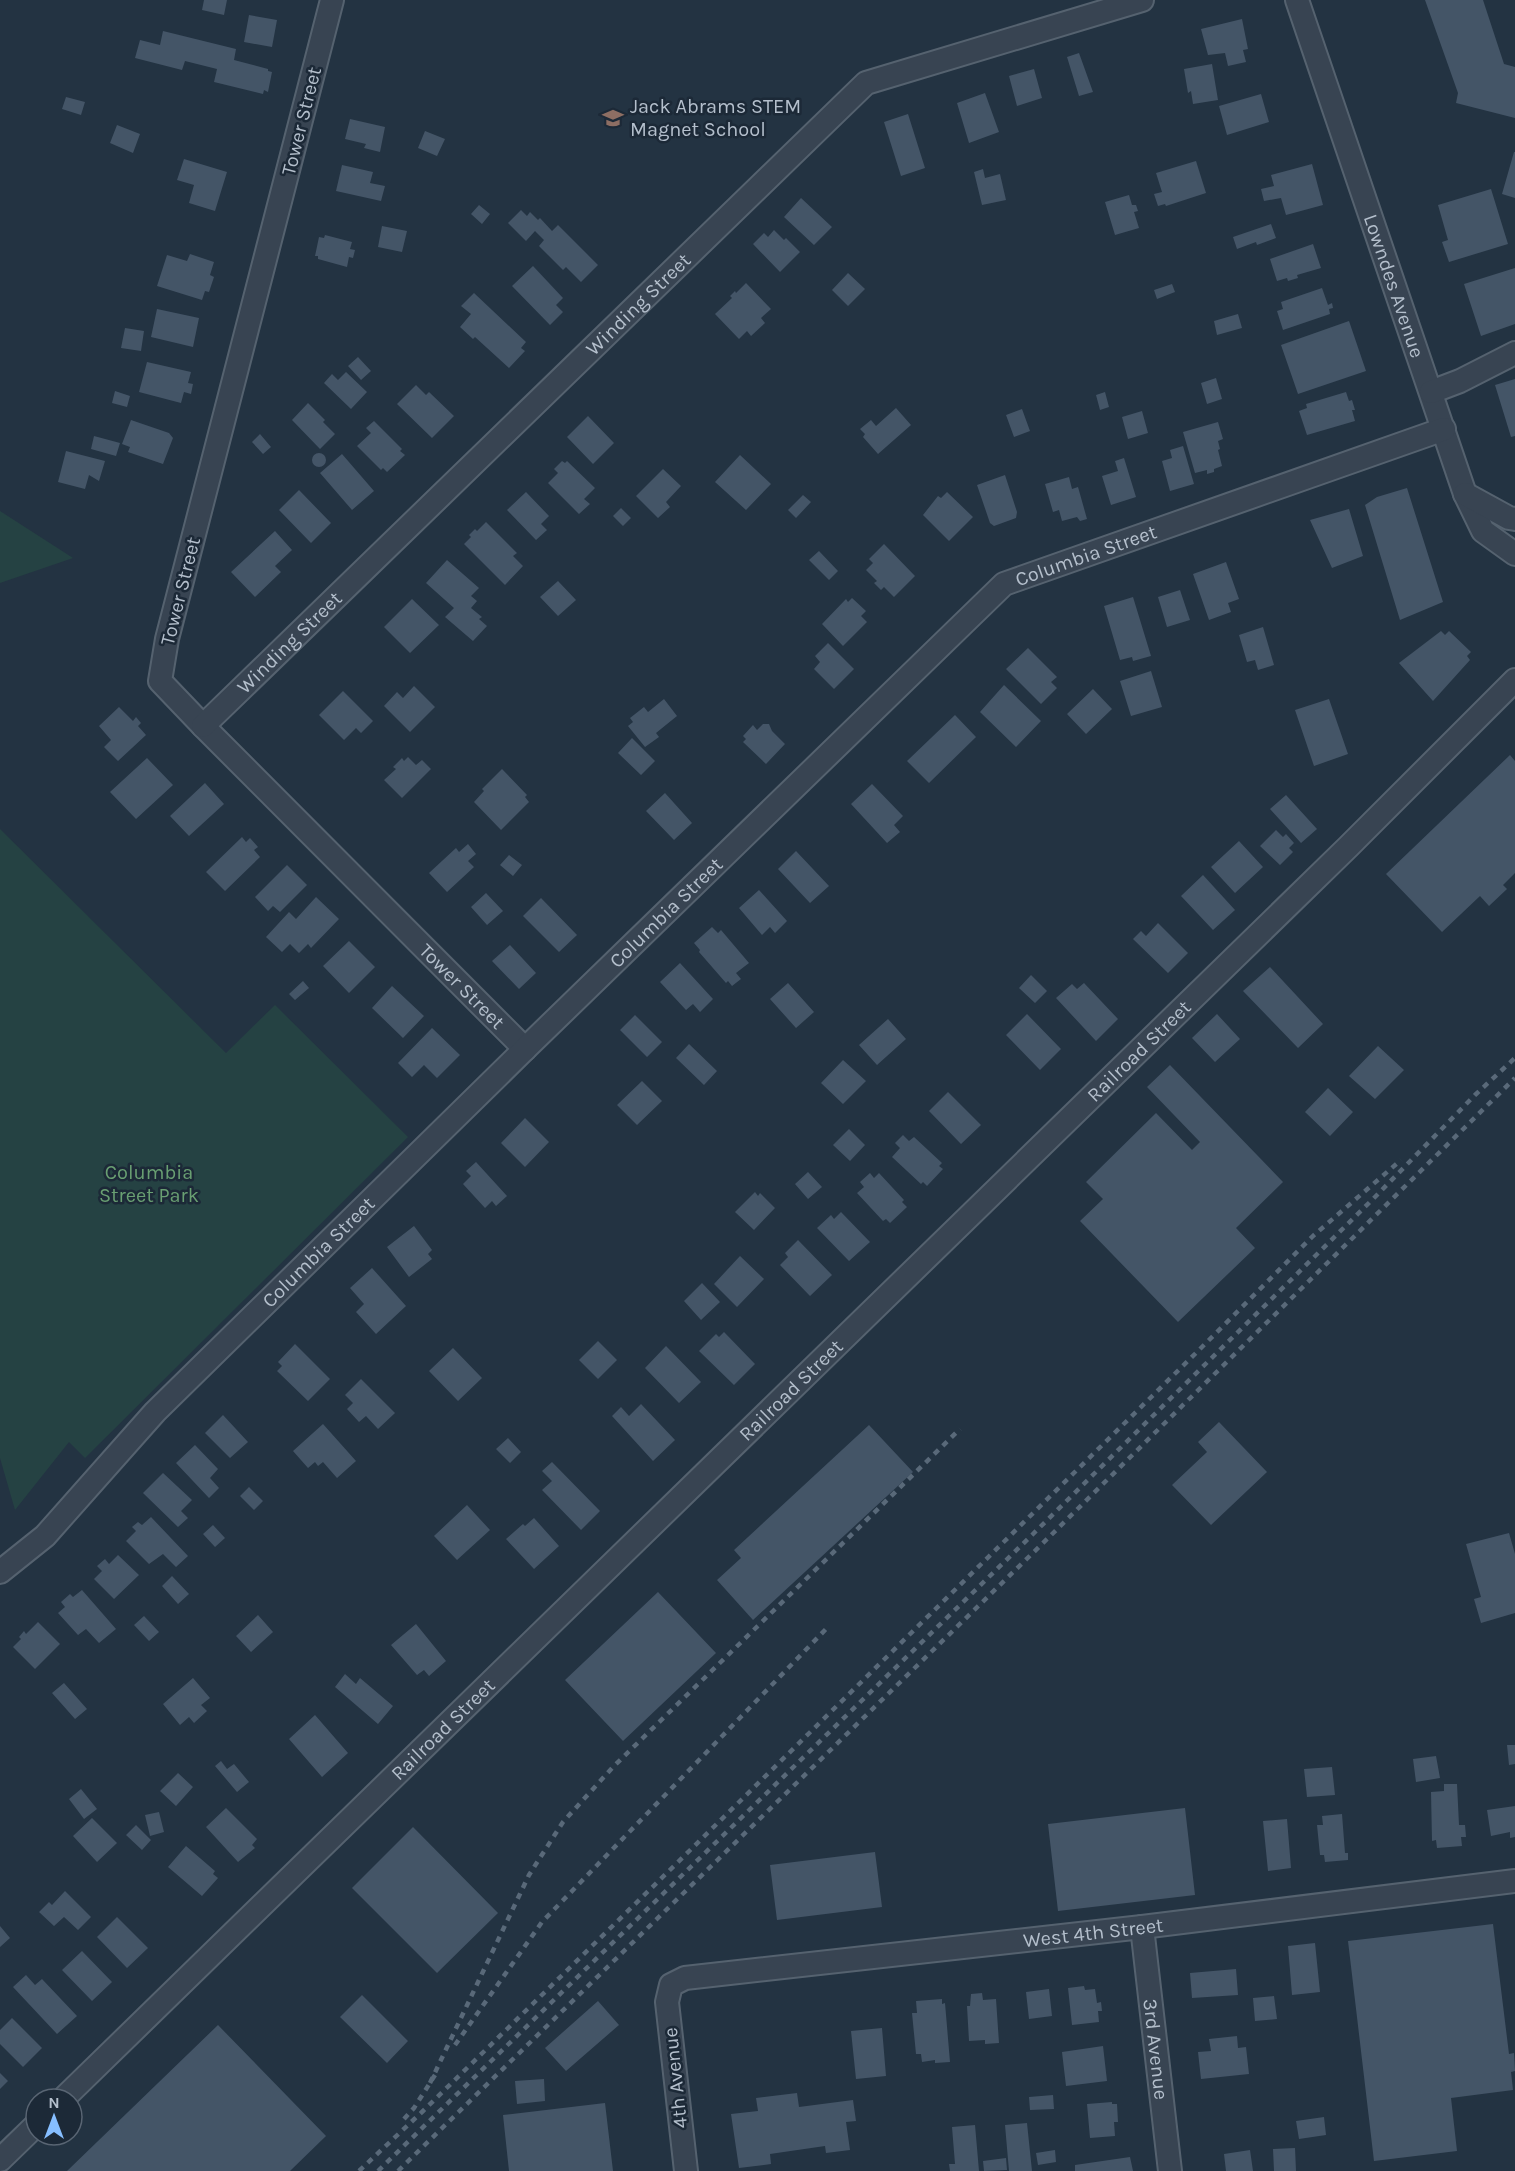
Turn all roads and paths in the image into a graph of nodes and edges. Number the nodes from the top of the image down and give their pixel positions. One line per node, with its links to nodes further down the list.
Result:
1 (332, 0): 11 (street, Tower Street)
2 (1142, 0): 11 (street, Winding Street)
3 (1297, 0): 5 (street, Lowndes Avenue)
4 (1515, 353): 5 (street)
5 (1431, 392): 6 (street, Lowndes Avenue)
6 (1444, 429): 7 (street, Lowndes Avenue); 12 (street, Columbia Street)
7 (1465, 494): 8 (street); 9 (street, Lowndes Avenue)
8 (1515, 519)
9 (1515, 554)
10 (1515, 680): 17 (street, Railroad Street)
11 (203, 726): 12 (street, Tower Street)
12 (525, 1049): 13 (street, Columbia Street)
13 (0, 1572)
14 (1515, 1881): 15 (street, West 4th Street)
15 (1142, 1928): 16 (street, West 4th Street); 21 (street, 3rd Avenue)
16 (671, 1985): 20 (street, 4th Avenue)
17 (75, 2087)
18 (24, 2137): 19 (street)
19 (0, 2160)
20 (686, 2171)
21 (1170, 2171)

